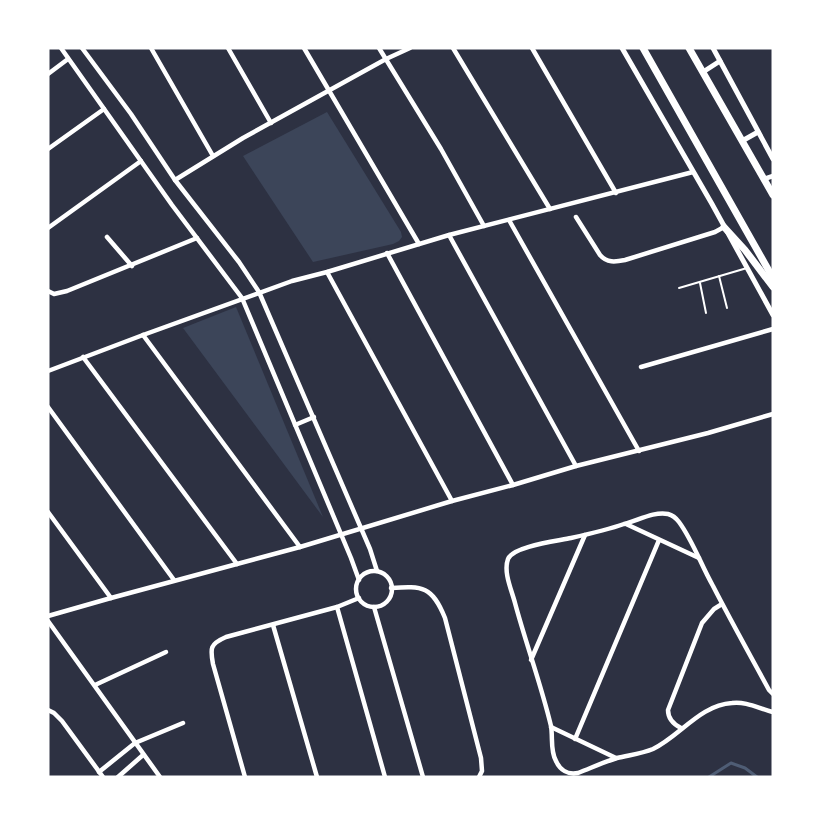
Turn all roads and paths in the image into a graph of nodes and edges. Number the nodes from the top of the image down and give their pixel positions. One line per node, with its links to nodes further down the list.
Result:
1 (61, 48): 14 (street)
2 (82, 48): 31 (street)
3 (151, 48): 25 (street)
4 (228, 48): 21 (street)
5 (304, 48): 19 (street)
6 (379, 48): 15 (street)
7 (410, 48): 15 (street)
8 (453, 48): 34 (street)
9 (532, 48): 32 (street)
10 (622, 48): 28 (street)
11 (643, 48): 49 (main road)
12 (689, 48): 17 (main road)
13 (713, 48): 16 (street)
14 (68, 59): 18 (street); 20 (street)
15 (386, 59): 19 (street); 37 (street)
16 (720, 61): 17 (street); 22 (street)
17 (703, 72): 23 (main road)
18 (48, 74)
19 (328, 92): 21 (street); 43 (street)
20 (105, 109): 24 (street); 27 (street)
21 (271, 123): 25 (street)
22 (758, 132): 23 (street); 26 (street)
23 (742, 141): 30 (main road)
24 (48, 149)
25 (213, 156): 31 (street)
26 (773, 159)
27 (141, 161): 39 (street); 42 (street)
28 (693, 172): 32 (street); 38 (street)
29 (773, 176): 30 (street)
30 (764, 179): 33 (main road)
31 (175, 180): 54 (street)
32 (616, 193): 34 (street)
33 (773, 195)
34 (550, 210): 36 (street)
35 (576, 217): 38 (street)
36 (509, 220): 37 (street); 68 (street)
37 (484, 226): 40 (street)
38 (724, 227): 46 (street); 51 (main road)
39 (48, 228)
40 (449, 236): 43 (street); 69 (street)
41 (107, 237): 45 (street)
42 (197, 238): 45 (street); 55 (street)
43 (419, 244): 44 (street)
44 (387, 253): 47 (street); 70 (street)
45 (132, 266): 53 (street)
46 (747, 268): 48 (lane); 58 (street)
47 (327, 272): 54 (street); 71 (street)
48 (719, 276): 50 (lane); 56 (lane)
49 (773, 278)
50 (699, 282): 52 (lane); 57 (lane)
51 (773, 287)
52 (679, 288)
53 (48, 291)
54 (259, 292): 55 (street); 66 (street)
55 (242, 298): 60 (street); 67 (street)
56 (728, 308)
57 (706, 313)
58 (773, 315)
59 (773, 329): 62 (street)
60 (143, 334): 61 (street); 78 (street)
61 (83, 357): 63 (street); 80 (street)
62 (641, 367)
63 (48, 371)
64 (48, 407): 82 (street)
65 (773, 414): 68 (street)
66 (314, 417): 67 (street); 74 (street)
67 (295, 425): 75 (street)
68 (639, 451): 69 (street)
69 (576, 466): 70 (street)
70 (513, 485): 71 (street)
71 (452, 501): 74 (street)
72 (48, 512): 85 (street)
73 (626, 524): 76 (street); 77 (street); 79 (street)
74 (361, 529): 75 (street); 81 (street)
75 (340, 535): 78 (street); 83 (street)
76 (585, 535): 93 (street); 93 (street)
77 (659, 540): 79 (street); 101 (street)
78 (300, 547): 80 (street)
79 (699, 558): 87 (street)
80 (237, 564): 82 (street)
81 (377, 571): 83 (street); 84 (street)
82 (174, 580): 85 (street)
83 (358, 580): 86 (street)
84 (392, 588): 89 (street); 113 (street)
85 (111, 598): 90 (street)
86 (359, 598): 88 (street); 89 (street)
87 (722, 604): 95 (street); 100 (street)
88 (337, 607): 91 (street); 111 (street)
89 (374, 607): 112 (street)
90 (48, 618): 94 (street)
91 (273, 625): 109 (street); 110 (street)
92 (166, 652): 94 (street)
93 (531, 660): 99 (street)
94 (95, 685): 102 (street)
95 (771, 692)
96 (48, 710): 105 (street)
97 (773, 712): 100 (street)
98 (183, 723): 102 (street)
99 (551, 728): 101 (street); 104 (street)
100 (681, 728): 104 (street)
101 (575, 739): 104 (street)
102 (135, 743): 103 (street); 105 (street)
103 (143, 755): 107 (street); 108 (street)
104 (617, 759)
105 (99, 772): 106 (street)
106 (103, 777)
107 (118, 777)
108 (160, 777)
109 (245, 777)
110 (317, 777)
111 (385, 777)
112 (423, 777)
113 (478, 777)

